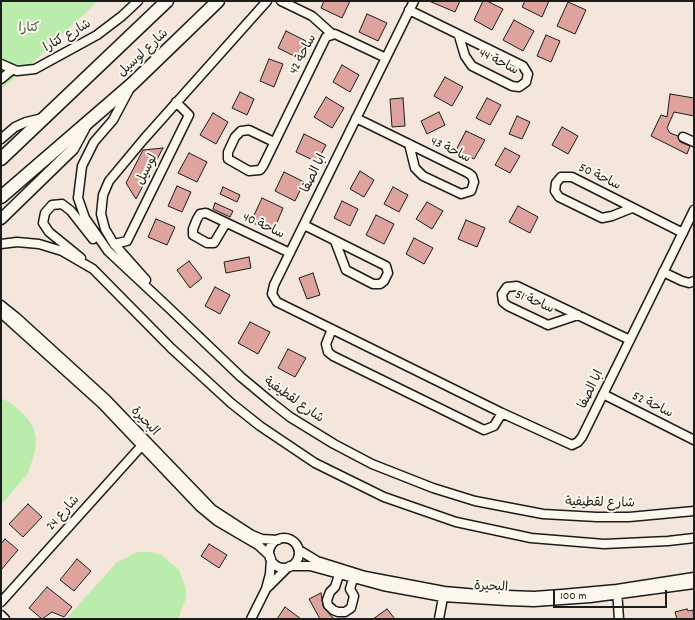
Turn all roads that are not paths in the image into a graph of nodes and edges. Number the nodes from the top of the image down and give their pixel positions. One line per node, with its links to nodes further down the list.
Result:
1 (138, 1): 12 (street, شارع كتارا)
2 (167, 1): 16 (highway, شارع لوسيل)
3 (218, 1): 14 (highway, شارع لوسيل)
4 (267, 1): 15 (street, لوسيل)
5 (281, 1): 8 (street)
6 (414, 1): 7 (street, ابا الصفا)
7 (409, 10): 9 (street, ساحة 44); 10 (street, ابا الصفا)
8 (332, 34): 10 (street, ساحة 42); 21 (street, ساحة 42)
9 (459, 36): 9 (street, ساحة 44)
10 (386, 58): 17 (street, ابا الصفا)
11 (1, 64): 12 (street, شارع كتارا)
12 (12, 70): 13 (street)
13 (1, 79)
14 (132, 84): 18 (highway, شارع لوسيل); 35 (street, شارع لقطيفية)
15 (176, 102): 34 (street, لوسيل); 34 (street, لوسيل)
16 (45, 118): 20 (street, شارع لوسيل); 24 (highway, شارع لوسيل)
17 (356, 118): 23 (street, ساحة 43); 30 (street, ابا الصفا)
18 (86, 123): 25 (highway, شارع لوسيل); 28 (main road, شارع لوسيل)
19 (683, 137): 22 (street)
20 (1, 139)
21 (274, 142): 21 (street, ساحة 42)
22 (694, 142)
23 (409, 144): 23 (street, ساحة 43)
24 (1, 159)
25 (1, 197)
26 (632, 208): 26 (street, ساحة 50); 31 (street, ساحة 50)
27 (694, 210): 31 (street, ابا الصفا)
28 (1, 219)
29 (226, 223): 36 (street, ساحة 40)
30 (304, 225): 32 (street); 36 (street, ابا الصفا)
31 (682, 233): 38 (street, ابا الصفا)
32 (335, 241): 32 (street)
33 (1, 244): 37 (street)
34 (114, 244): 41 (street, لوسيل)
35 (108, 252): 37 (street); 41 (street, شارع لقطيفية)
36 (290, 253): 44 (street, ابا الصفا)
37 (93, 269): 52 (street)
38 (663, 272): 39 (street); 45 (street, ابا الصفا)
39 (694, 281)
40 (1, 305): 49 (street, البحيرة)
41 (169, 308): 50 (street, شارع لقطيفية)
42 (1, 312): 49 (street, البحيرة)
43 (578, 315): 43 (street, ساحة 51); 45 (street, ساحة 51)
44 (332, 329): 47 (street, ابا الصفا); 47 (street)
45 (630, 340): 46 (street, ابا الصفا)
46 (603, 394): 47 (street, ابا الصفا); 48 (street, ساحة 52)
47 (502, 413)
48 (693, 437)
49 (143, 443): 51 (street, البحيرة); 64 (street, شارع 24)
50 (694, 511)
51 (213, 514): 53 (street, البحيرة); 55 (street, البحيرة)
52 (694, 538)
53 (278, 540): 54 (street); 55 (street)
54 (299, 550): 56 (street); 58 (street, البحيرة)
55 (270, 558): 56 (street); 61 (street)
56 (289, 567): 57 (street, البحيرة); 61 (street)
57 (339, 575): 58 (street, البحيرة); 58 (street)
58 (355, 577): 63 (street, البحيرة)
59 (694, 578): 62 (street, البحيرة)
60 (694, 584): 62 (street, البحيرة)
61 (266, 589): 67 (street)
62 (617, 592): 63 (street, البحيرة); 69 (street)
63 (443, 594): 68 (street)
64 (1, 602)
65 (1, 615): 66 (street)
66 (5, 619)
67 (251, 619)
68 (439, 619)
69 (619, 619)

